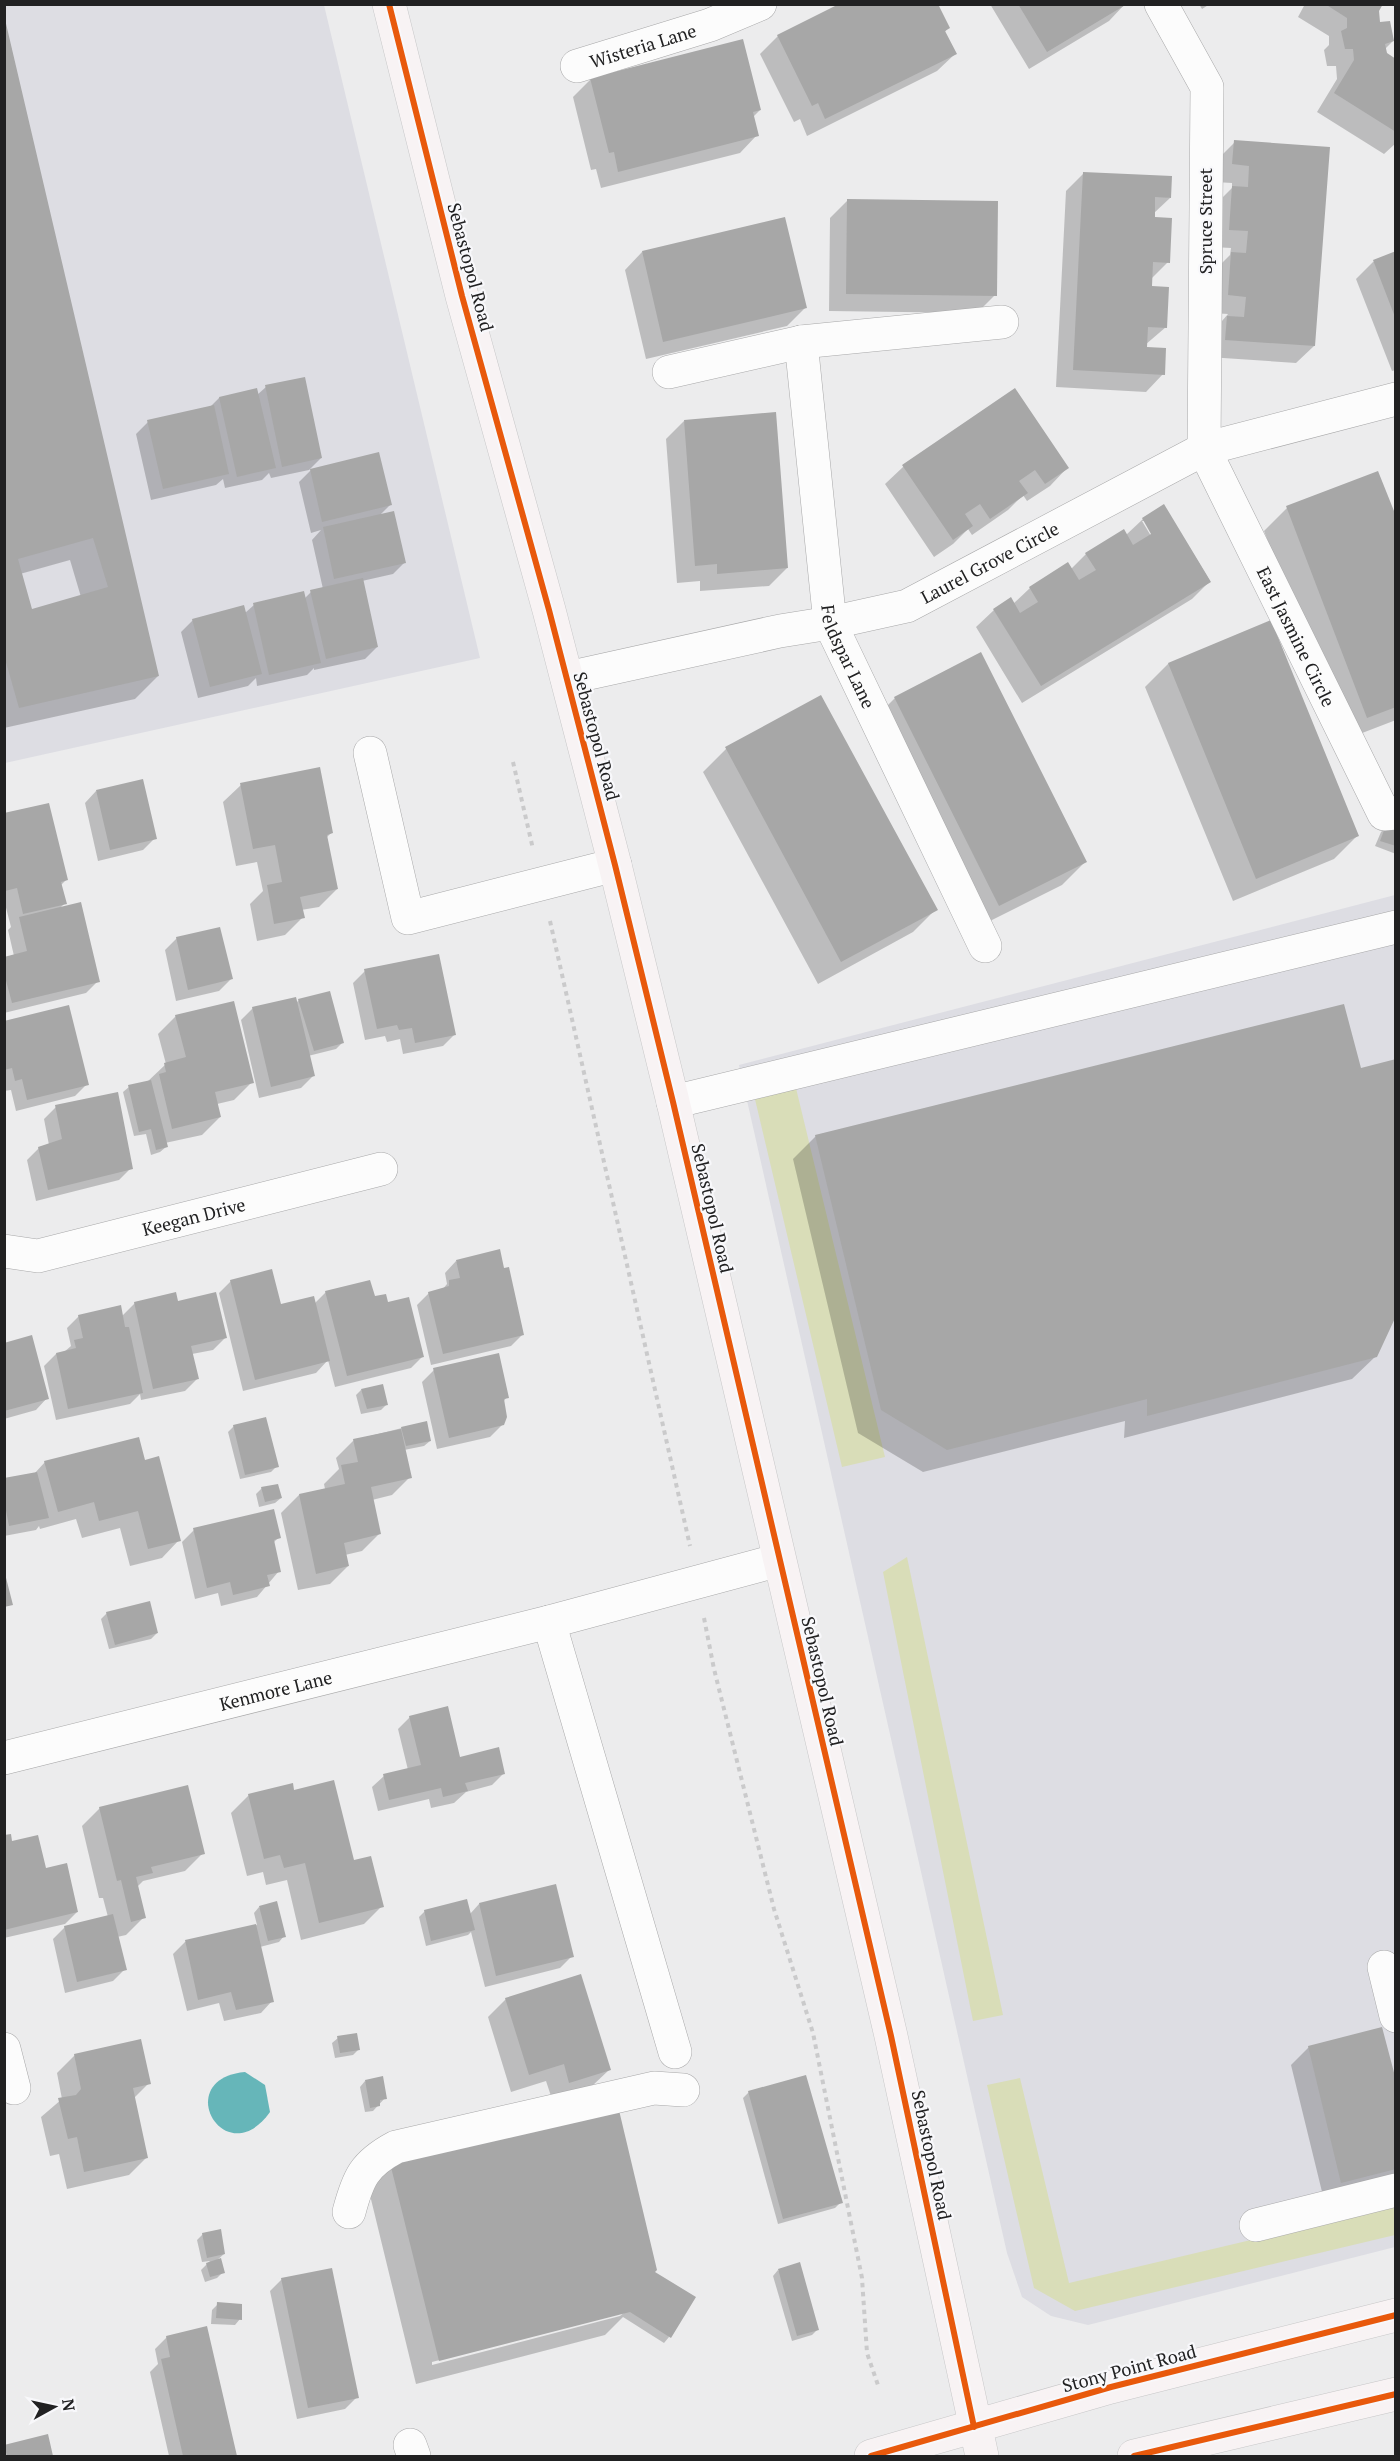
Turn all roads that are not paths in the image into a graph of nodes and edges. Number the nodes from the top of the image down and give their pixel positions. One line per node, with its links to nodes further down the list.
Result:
1 (389, 4): 12 (main road, Sebastopol Road)
2 (760, 4): 4 (street, Wisteria Lane)
3 (1161, 4): 10 (street, Spruce Street)
4 (706, 15): 5 (street, Wisteria Lane)
5 (577, 66)
6 (1002, 322): 7 (street)
7 (801, 342): 8 (street); 11 (street, Feldspar Lane)
8 (669, 372)
9 (1395, 399): 10 (street, Laurel Grove Circle)
10 (1204, 450): 11 (street, Laurel Grove Circle); 14 (street, East Jasmine Circle)
11 (830, 623): 12 (street, Laurel Grove Circle); 17 (street, Feldspar Lane)
12 (567, 678): 15 (main road, Sebastopol Road)
13 (370, 753): 15 (street)
14 (1395, 813)
15 (615, 865): 18 (main road, Sebastopol Road)
16 (1395, 927): 18 (street)
17 (985, 946)
18 (673, 1102): 21 (main road, Sebastopol Road)
19 (381, 1169): 20 (street, Keegan Drive)
20 (4, 1251)
21 (779, 1560): 22 (street, Kenmore Lane); 35 (main road, Sebastopol Road)
22 (549, 1622): 23 (street, Kenmore Lane); 27 (street)
23 (4, 1758)
24 (1384, 1967): 25 (street)
25 (1395, 2016)
26 (4, 2049): 28 (street)
27 (675, 2052)
28 (14, 2088)
29 (683, 2090): 31 (street)
30 (1395, 2190): 32 (street)
31 (349, 2212)
32 (1256, 2225)
33 (1395, 2315): 35 (main road, Stony Point Road)
34 (1395, 2394): 37 (main road)
35 (978, 2442): 36 (main road, Stony Point Road)
36 (872, 2457)
37 (1134, 2457)

